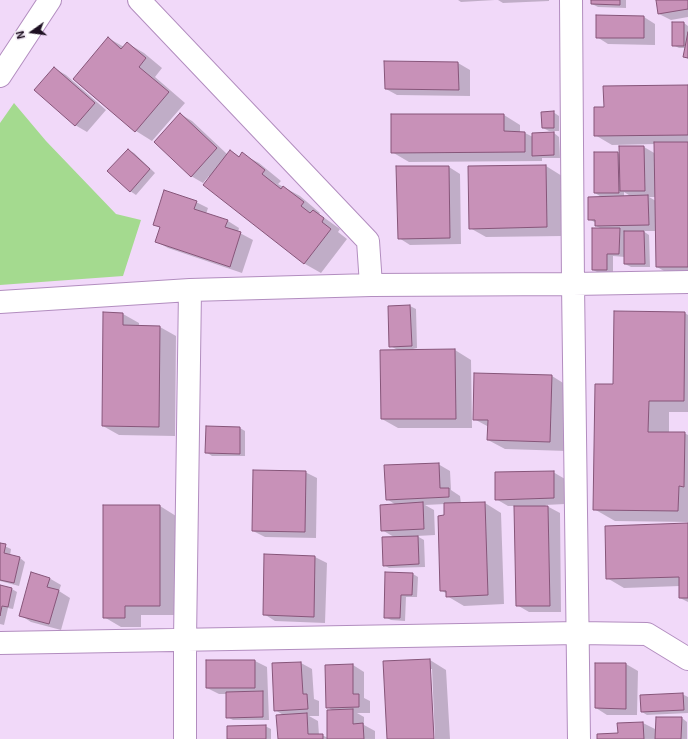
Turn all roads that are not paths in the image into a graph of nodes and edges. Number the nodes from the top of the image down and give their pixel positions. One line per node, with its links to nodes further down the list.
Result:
1 (50, 0): 4 (street)
2 (139, 0): 7 (street)
3 (571, 0): 6 (street)
4 (0, 76)
5 (688, 282): 6 (street)
6 (573, 284): 7 (street); 10 (street)
7 (371, 285): 8 (street)
8 (190, 290): 9 (street); 11 (street)
9 (0, 302)
10 (578, 633): 11 (street); 13 (street); 15 (street)
11 (184, 640): 12 (street); 14 (street)
12 (0, 643)
13 (688, 659)
14 (185, 739)
15 (580, 739)

